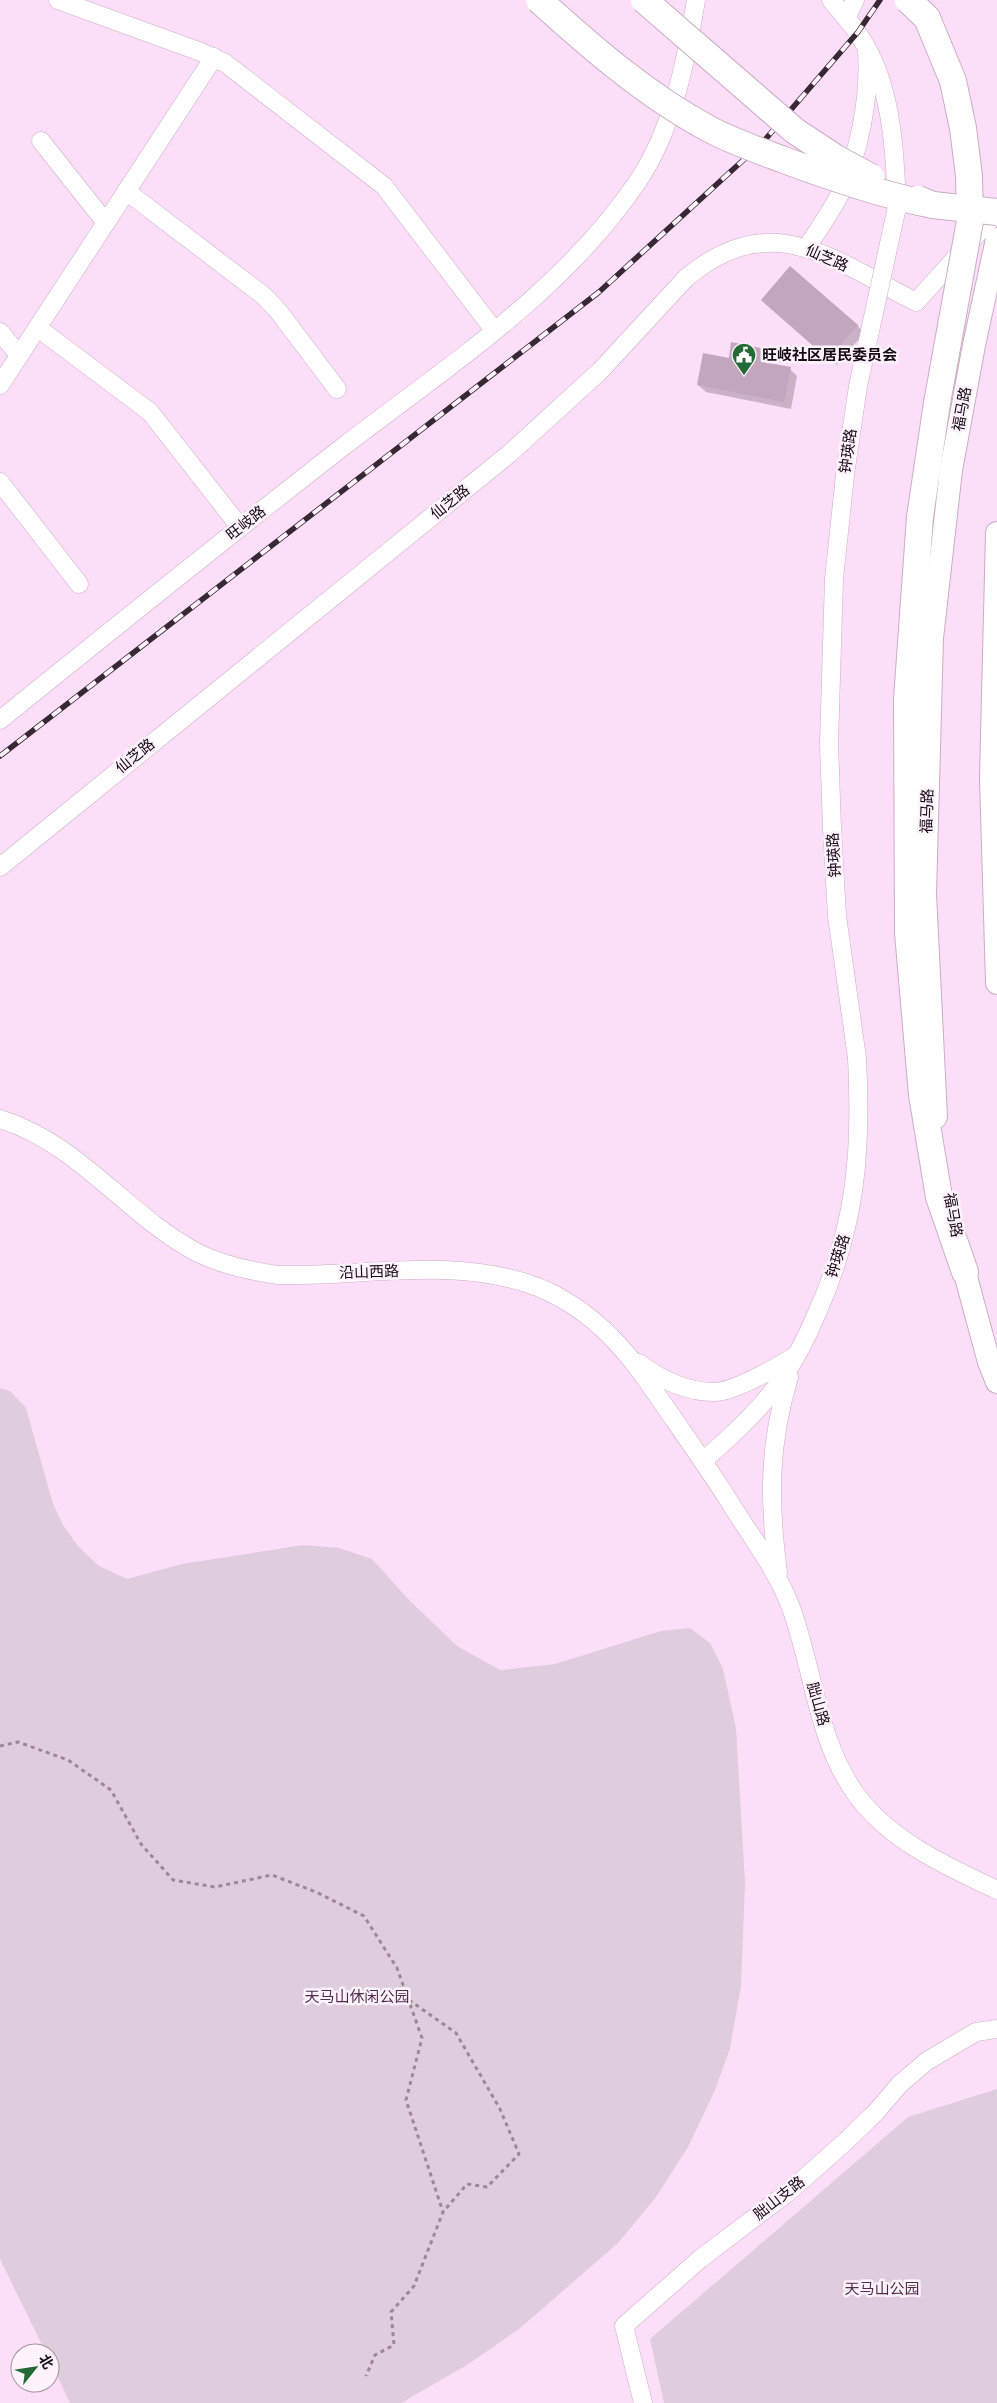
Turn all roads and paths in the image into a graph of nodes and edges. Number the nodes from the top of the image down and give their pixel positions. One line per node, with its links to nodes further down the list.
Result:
1 (58, 0): 11 (street)
2 (539, 0): 14 (highway, bridge)
3 (644, 0): 14 (highway, bridge)
4 (696, 0): 20 (street, 旺岐路)
5 (831, 0): 9 (street, 钟瑛路)
6 (855, 0): 9 (street)
7 (908, 0): 8 (highway, bridge)
8 (920, 9): 33 (highway, bridge)
9 (846, 18): 10 (street, 钟瑛路)
10 (867, 50): 18 (street); 35 (street, 钟瑛路, bridge)
11 (214, 57): 13 (street); 20 (street)
12 (41, 140): 16 (street)
13 (126, 191): 16 (street); 24 (street)
14 (933, 205): 15 (highway, bridge)
15 (997, 212): 18 (street, 仙芝路)
16 (106, 222): 19 (street)
17 (997, 239): 33 (main road, 福马路)
18 (808, 247): 30 (street, 仙芝路)
19 (38, 328): 22 (street); 26 (street)
20 (494, 330): 26 (street, 旺岐路)
21 (0, 332): 22 (street)
22 (18, 355): 23 (street)
23 (0, 385)
24 (337, 389)
25 (0, 482): 28 (street)
26 (240, 527): 29 (street, 旺岐路)
27 (997, 533): 31 (main road)
28 (79, 584)
29 (0, 720)
30 (0, 867)
31 (997, 983)
32 (0, 1119): 34 (street, 沿山西路)
33 (965, 1272): 36 (main road, 福马路)
34 (625, 1353): 35 (street); 37 (street, 沿山西路)
35 (796, 1356): 37 (street, 钟瑛路); 38 (street)
36 (997, 1382)
37 (703, 1461): 38 (street, 胐山路)
38 (779, 1579): 40 (street, 胐山路)
39 (0, 1746): 41 (path)
40 (997, 1890)
41 (408, 2000): 43 (path); 43 (path)
42 (997, 2029): 45 (street, 胐山支路)
43 (443, 2212): 44 (path)
44 (366, 2376)
45 (643, 2403)

